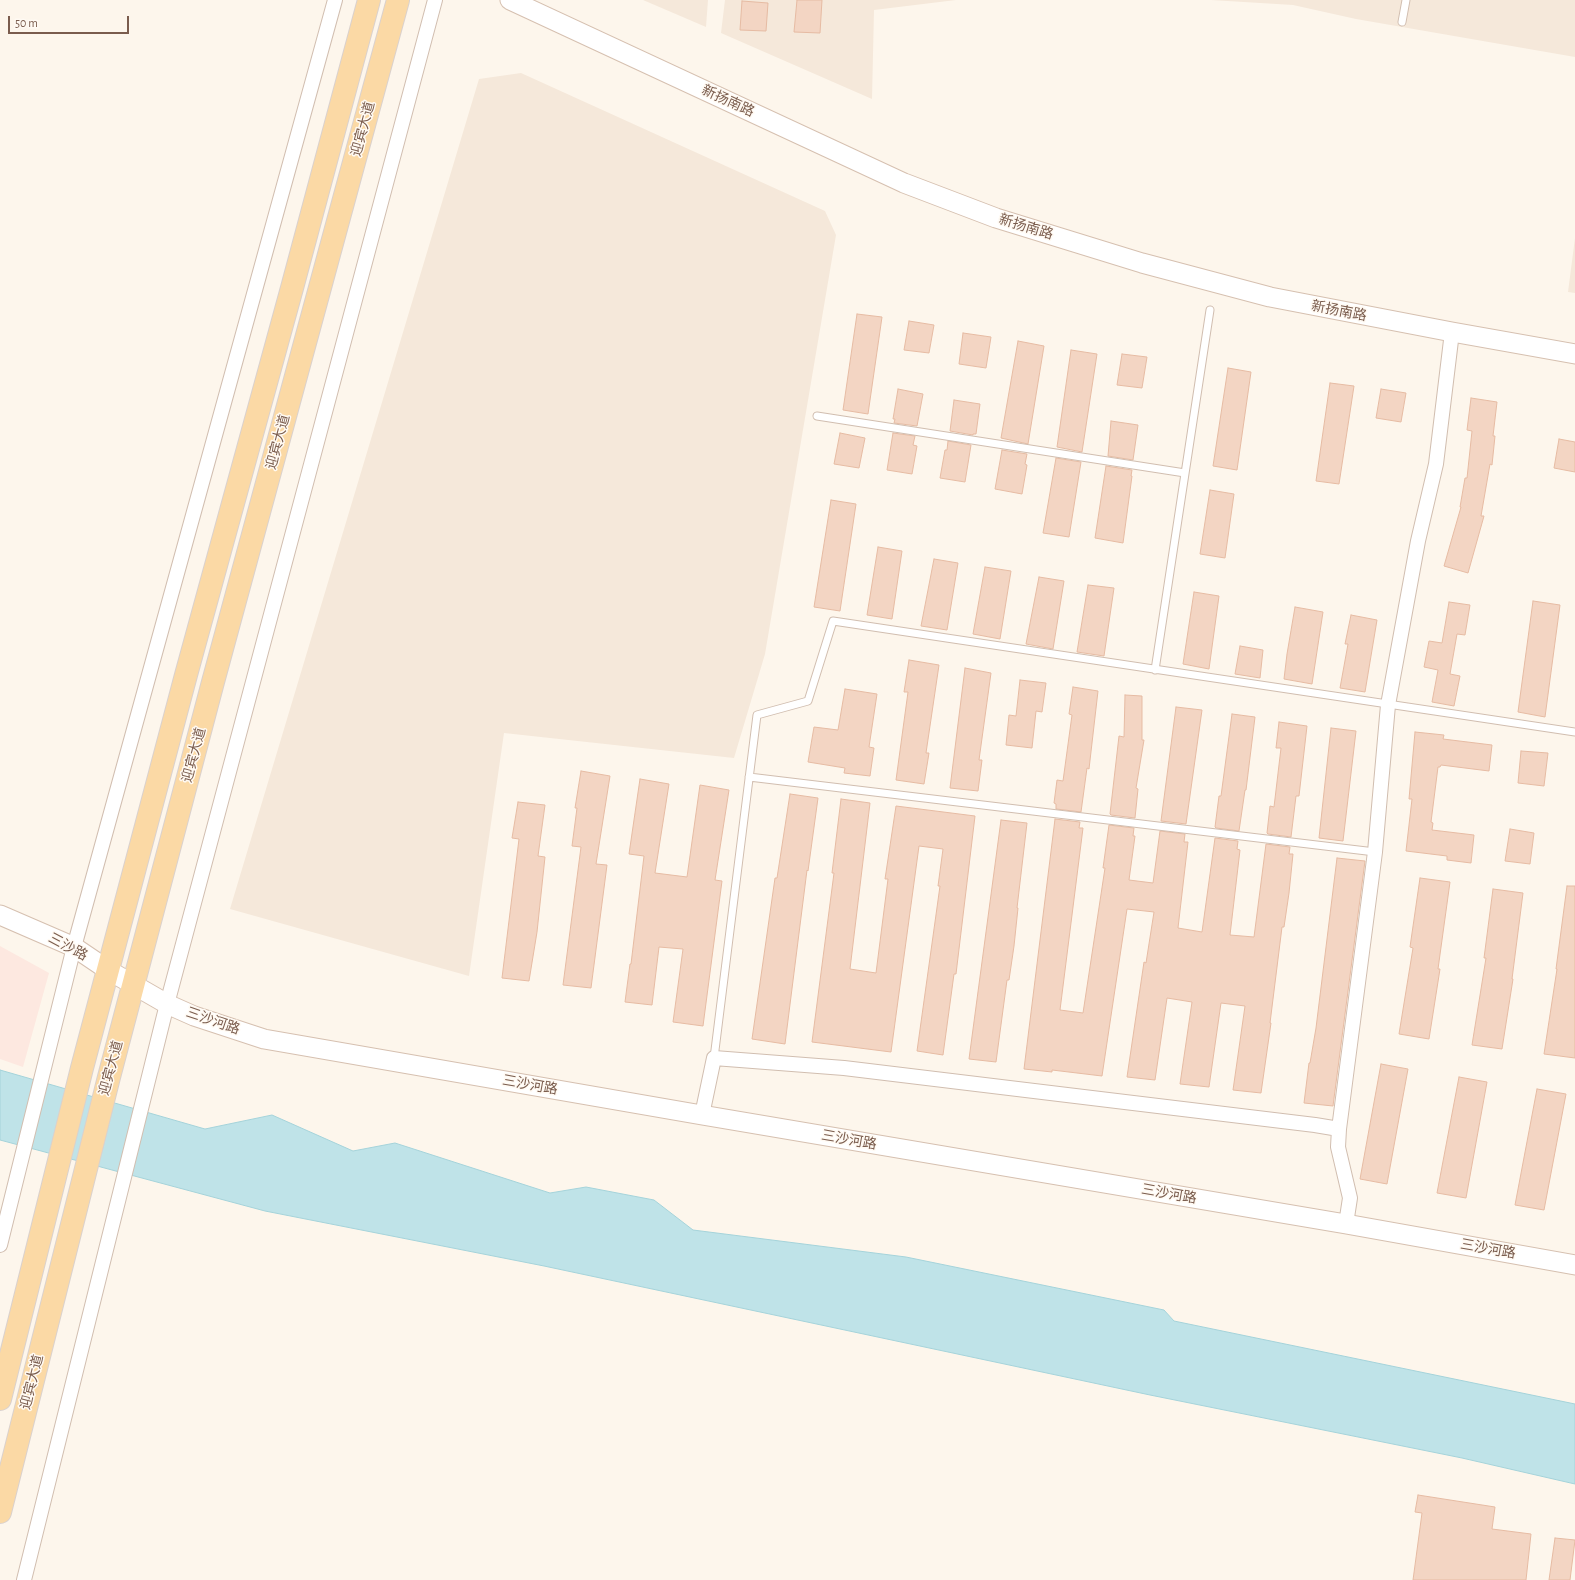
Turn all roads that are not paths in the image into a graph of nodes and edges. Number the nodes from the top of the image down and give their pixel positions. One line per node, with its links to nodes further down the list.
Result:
1 (334, 0): 21 (street)
2 (369, 0): 14 (main road, 迎宾大道)
3 (398, 0): 15 (main road, 迎宾大道)
4 (435, 0): 24 (street)
5 (510, 0): 9 (street, 新扬南路)
6 (1406, 0): 7 (lane)
7 (1402, 22)
8 (1210, 310): 12 (lane)
9 (1452, 332): 10 (street, 新扬南路); 16 (street)
10 (1575, 354)
11 (817, 416): 12 (lane)
12 (1185, 473): 13 (lane)
13 (1155, 670): 16 (lane); 18 (lane)
14 (186, 675): 15 (main road); 22 (main road, 迎宾大道)
15 (213, 682): 23 (main road, 迎宾大道)
16 (1388, 705): 17 (lane); 19 (street)
17 (1575, 732)
18 (748, 777): 19 (lane); 25 (lane)
19 (1376, 852): 27 (street)
20 (0, 915): 21 (street, 三沙路)
21 (74, 947): 22 (street, 三沙路); 29 (street)
22 (108, 970): 23 (street, 三沙路); 31 (main road, 迎宾大道)
23 (134, 984): 24 (street, 三沙河路); 32 (main road, 迎宾大道)
24 (167, 1004): 26 (street, 三沙河路); 33 (street)
25 (714, 1058): 26 (street); 27 (street)
26 (702, 1115): 28 (street, 三沙河路)
27 (1339, 1129): 28 (street)
28 (1346, 1224): 30 (street, 三沙河路)
29 (0, 1245)
30 (1575, 1265)
31 (0, 1399)
32 (0, 1512)
33 (24, 1580)

